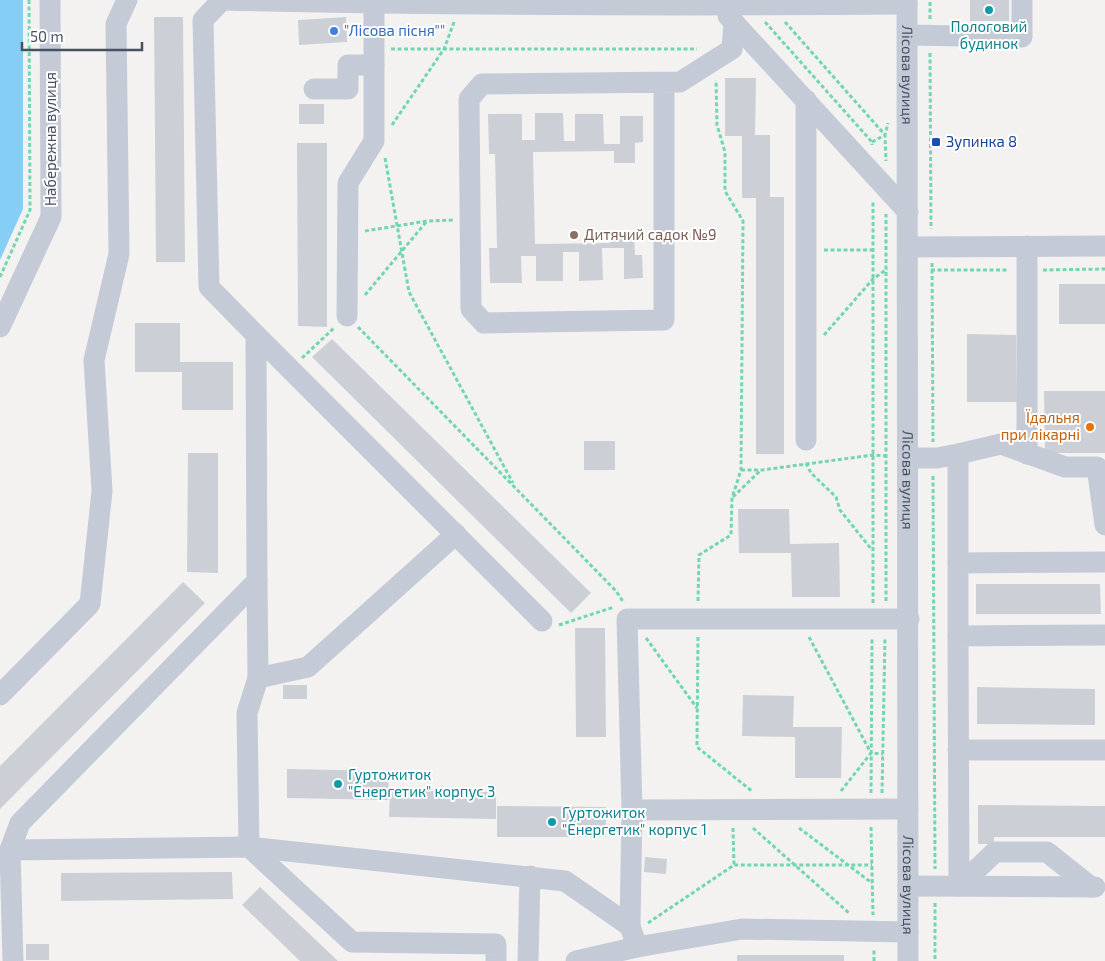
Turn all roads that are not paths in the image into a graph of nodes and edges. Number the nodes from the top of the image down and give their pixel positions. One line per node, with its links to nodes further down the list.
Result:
1 (50, 0): 21 (street, Набережна вулиця)
2 (127, 0): 38 (street)
3 (222, 0): 5 (street); 22 (street)
4 (1022, 0): 11 (street)
5 (383, 2): 6 (street); 12 (street)
6 (579, 2): 7 (street)
7 (642, 2): 9 (street)
8 (907, 2): 9 (street); 11 (street, Лісова вулиця)
9 (717, 5): 10 (street)
10 (734, 22): 13 (street); 15 (street)
11 (908, 35): 16 (street, Лісова вулиця)
12 (373, 57): 14 (street); 20 (street)
13 (664, 82): 13 (street)
14 (314, 89)
15 (806, 100): 16 (street); 23 (street)
16 (908, 212): 19 (street, Лісова вулиця)
17 (1027, 246): 18 (street); 19 (street); 25 (street)
18 (1105, 246)
19 (908, 247): 26 (street, Лісова вулиця)
20 (347, 316)
21 (0, 327)
22 (256, 335): 29 (street); 32 (street)
23 (806, 440)
24 (958, 454): 25 (street); 26 (street); 31 (street)
25 (1026, 454): 27 (street)
26 (908, 458): 33 (street, Лісова вулиця)
27 (1101, 467): 28 (street)
28 (1105, 525)
29 (456, 534): 34 (street); 37 (street)
30 (1105, 562): 31 (street)
31 (958, 563): 36 (street)
32 (257, 581): 37 (street); 44 (street)
33 (909, 619): 41 (street, Лісова вулиця); 42 (street)
34 (551, 623)
35 (1105, 635): 36 (street)
36 (958, 636): 39 (street)
37 (258, 678): 43 (street)
38 (0, 695)
39 (958, 750): 40 (street); 47 (street)
40 (1105, 750)
41 (908, 809): 42 (street); 46 (street, Лісова вулиця)
42 (632, 810): 51 (street)
43 (249, 847): 44 (street); 45 (street); 53 (street)
44 (10, 850): 49 (street)
45 (530, 876): 51 (street); 54 (street)
46 (908, 886): 47 (street); 50 (street, Лісова вулиця)
47 (960, 886): 48 (street); 48 (street)
48 (1098, 887)
49 (5, 898): 52 (street)
50 (908, 932): 51 (street); 56 (street, Лісова вулиця)
51 (633, 936): 55 (street)
52 (13, 961)
53 (496, 961)
54 (528, 961)
55 (576, 961)
56 (908, 961)

